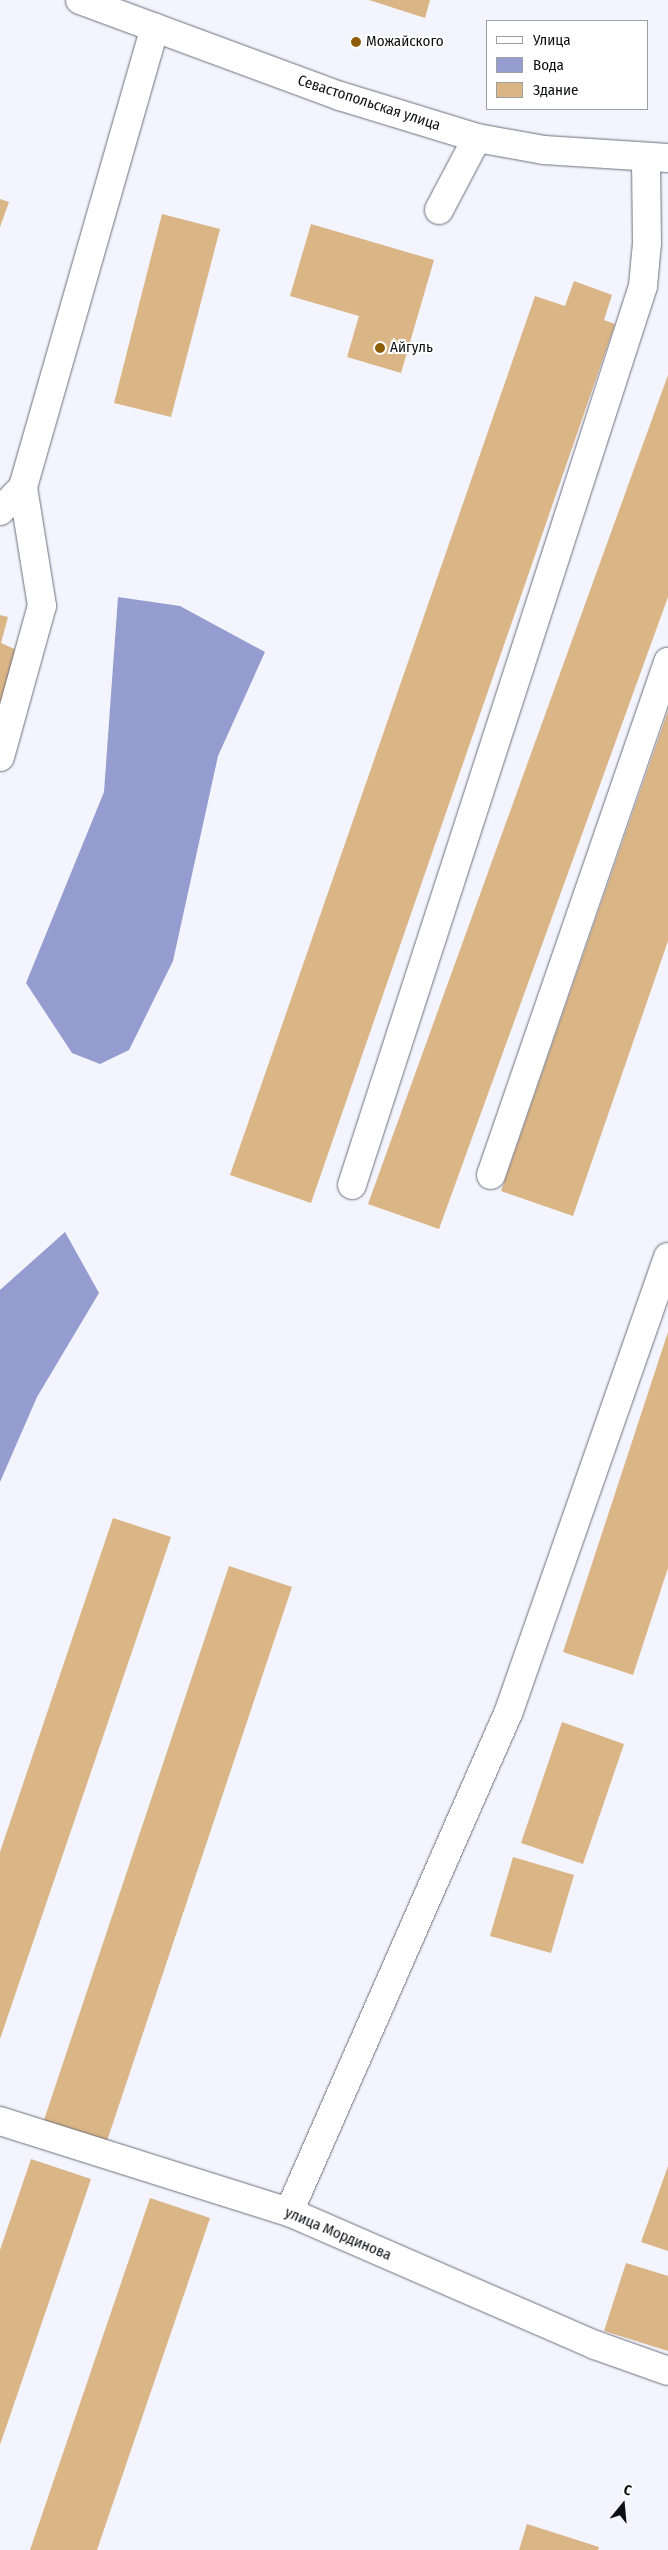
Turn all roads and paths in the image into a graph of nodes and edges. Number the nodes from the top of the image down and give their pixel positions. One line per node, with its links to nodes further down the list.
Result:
1 (80, 0): 2 (street, Севастопольская улица)
2 (155, 28): 3 (street, Севастопольская улица); 6 (street)
3 (477, 138): 4 (street, Севастопольская улица); 5 (street)
4 (657, 158): 11 (street)
5 (439, 210)
6 (23, 487): 7 (street); 9 (street)
7 (0, 511)
8 (668, 662): 10 (street)
9 (0, 757)
10 (491, 1175)
11 (352, 1185)
12 (668, 1257): 14 (street)
13 (0, 2121): 14 (street, улица Мординова)
14 (288, 2212): 15 (street, улица Мординова)
15 (668, 2371)

